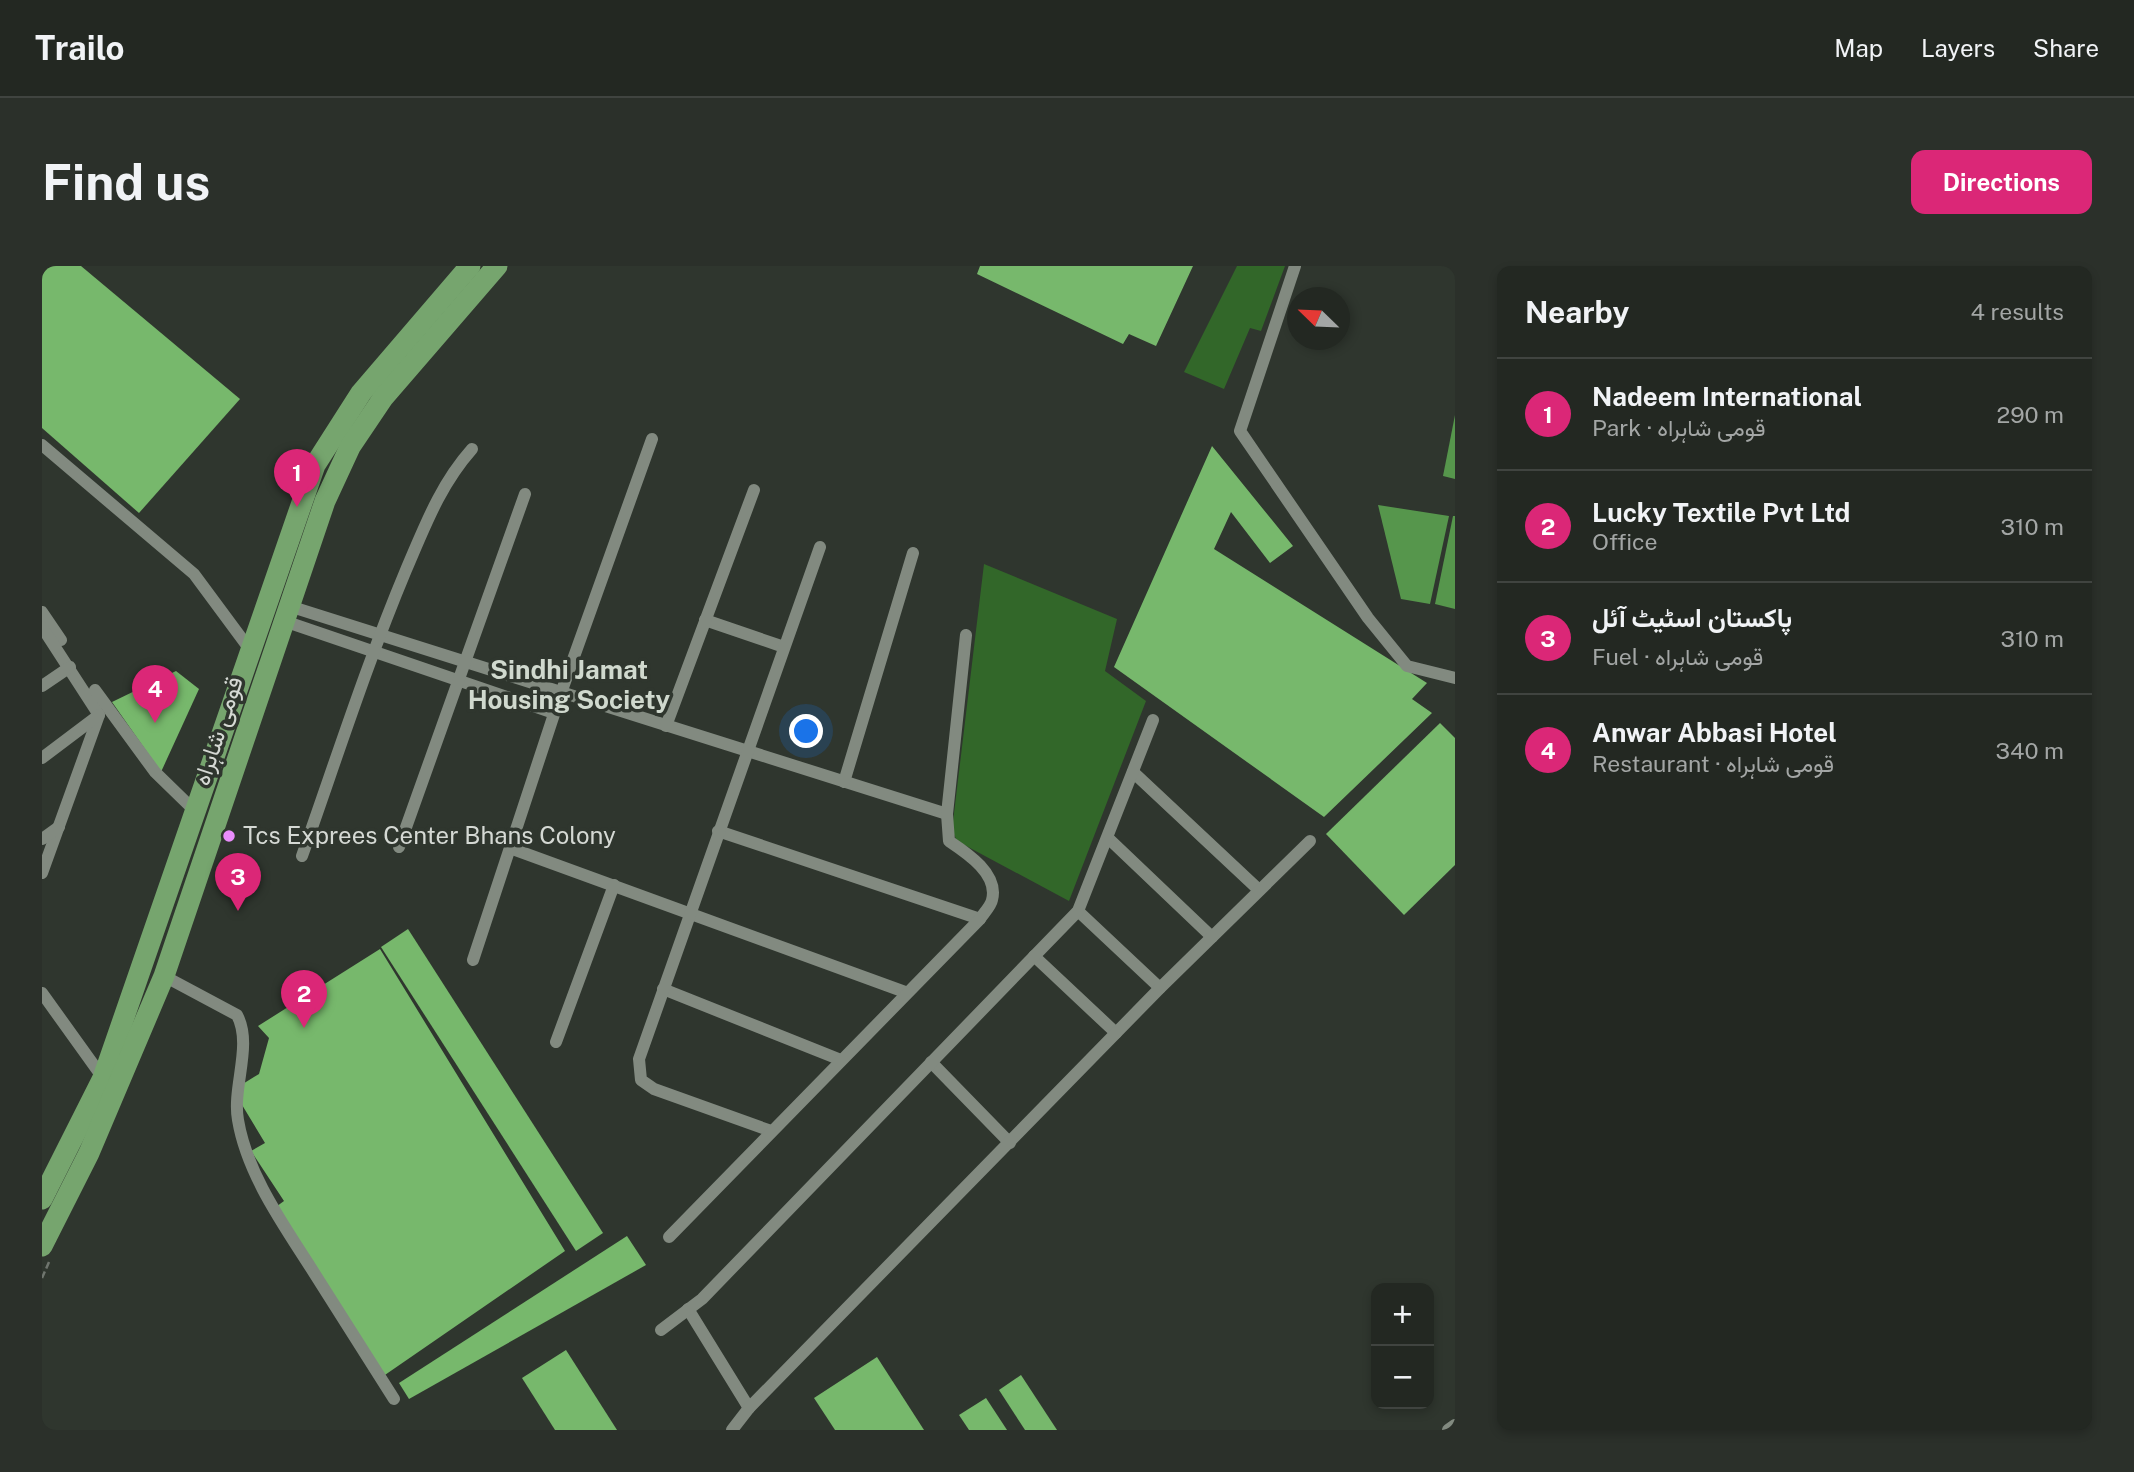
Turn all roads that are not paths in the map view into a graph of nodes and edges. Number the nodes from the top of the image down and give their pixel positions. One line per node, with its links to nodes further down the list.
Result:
1 (470, 266): 18 (highway, قومی شاہراہ)
2 (497, 266): 12 (highway, قومی شاہراہ)
3 (1294, 266): 22 (street)
4 (652, 439): 25 (street)
5 (42, 445): 18 (street)
6 (472, 449): 15 (street)
7 (754, 490): 13 (street)
8 (526, 494): 20 (street)
9 (820, 547): 17 (street)
10 (913, 553): 33 (street)
11 (42, 612): 34 (street)
12 (286, 614): 15 (street); 19 (street); 53 (highway, قومی شاہراہ)
13 (705, 620): 17 (street); 29 (street)
14 (42, 627): 21 (street)
15 (379, 635): 19 (street); 20 (street)
16 (966, 635): 35 (street)
17 (784, 647): 30 (street)
18 (251, 652): 34 (highway, قومی شاہراہ)
19 (374, 652): 23 (street); 43 (street)
20 (465, 662): 23 (street); 25 (street)
21 (70, 667): 24 (street); 27 (street)
22 (1455, 678)
23 (458, 681): 26 (street); 41 (street)
24 (42, 686)
25 (561, 693): 26 (street); 29 (street)
26 (554, 713): 42 (street)
27 (99, 715): 31 (street); 36 (street)
28 (1153, 720): 32 (street)
29 (666, 726): 30 (street)
30 (747, 751): 33 (street); 37 (street)
31 (42, 758)
32 (1133, 772): 38 (street); 46 (street)
33 (844, 782): 35 (street)
34 (194, 810): 62 (highway, قومی شاہراہ)
35 (947, 814): 49 (street)
36 (60, 827): 39 (street); 44 (street)
37 (718, 831): 48 (street); 49 (street)
38 (1108, 838): 47 (street); 50 (street)
39 (42, 839)
40 (1310, 841): 46 (street)
41 (399, 847)
42 (510, 848): 45 (street); 52 (street)
43 (302, 856)
44 (42, 873)
45 (614, 885): 48 (street); 59 (street)
46 (1259, 890): 50 (street)
47 (1078, 911): 51 (street); 54 (street)
48 (689, 912): 55 (street); 57 (street)
49 (980, 919): 57 (street)
50 (1212, 937): 54 (street)
51 (1034, 956): 58 (street); 61 (street)
52 (473, 960)
53 (164, 976): 67 (highway, قومی شاہراہ); 70 (street)
54 (1160, 988): 58 (street)
55 (663, 989): 60 (street); 63 (street)
56 (42, 992): 62 (street)
57 (905, 992): 60 (street)
58 (1116, 1033): 64 (street)
59 (556, 1042)
60 (841, 1060): 63 (street)
61 (931, 1062): 64 (street); 68 (street)
62 (103, 1078): 65 (highway, قومی شاہراہ)
63 (771, 1131): 66 (street)
64 (1010, 1143): 71 (street)
65 (42, 1199)
66 (669, 1237)
67 (46, 1254)
68 (688, 1309): 69 (street); 71 (street)
69 (661, 1330)
70 (394, 1399)
71 (749, 1408): 73 (street)
72 (1455, 1425): 74 (street)
73 (732, 1430)
74 (1448, 1430)

